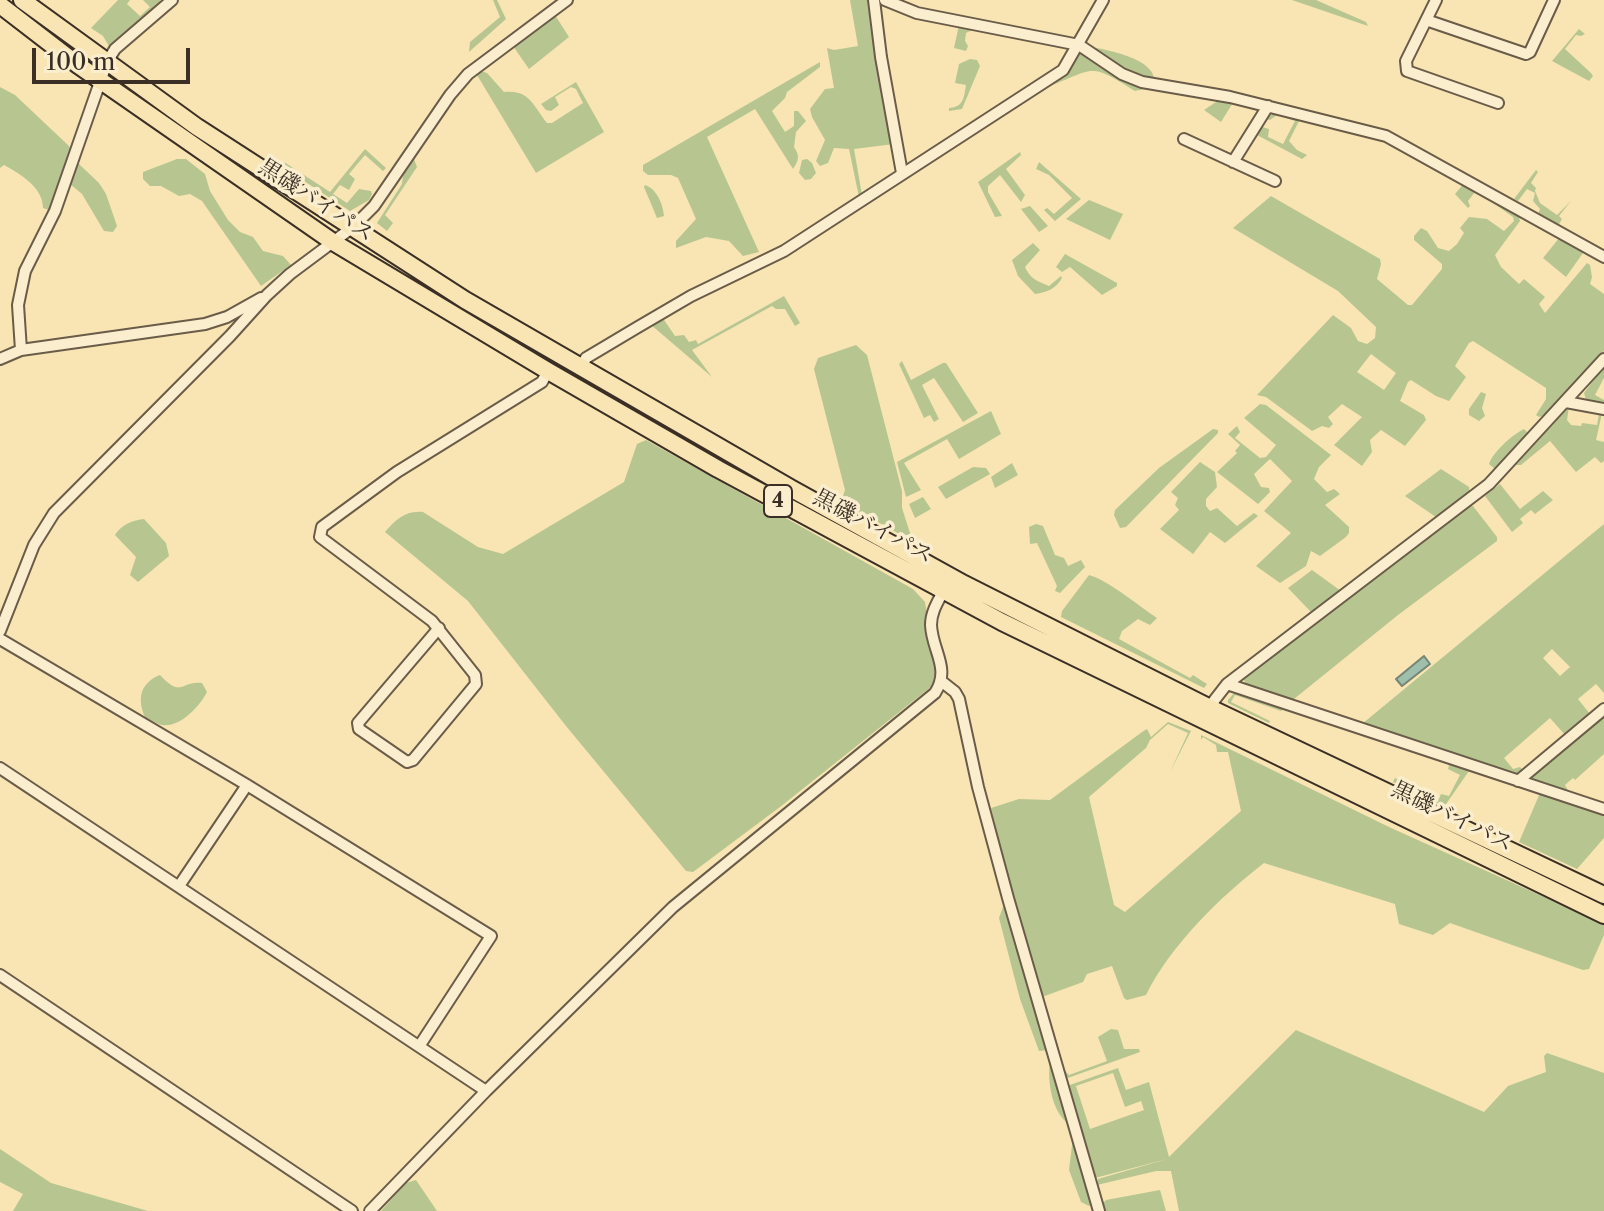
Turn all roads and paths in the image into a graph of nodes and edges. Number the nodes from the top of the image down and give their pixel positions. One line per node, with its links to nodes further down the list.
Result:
1 (22, 0): 13 (highway, 黒磯バイパス / 4)
2 (172, 0): 13 (street)
3 (567, 0): 10 (street)
4 (874, 0): 19 (street)
5 (885, 0): 12 (street)
6 (1103, 0): 12 (street)
7 (1436, 0): 11 (street)
8 (1554, 0): 11 (street)
9 (0, 5): 14 (highway, 黒磯バイパス / 4)
10 (550, 5): 21 (street)
11 (1426, 20): 15 (street)
12 (1079, 45): 16 (street); 19 (street)
13 (107, 62): 14 (street); 21 (highway, 黒磯バイパス / 4)
14 (101, 81): 22 (highway, 黒磯バイパス / 4); 25 (street)
15 (1498, 103)
16 (1268, 106): 18 (street); 23 (street)
17 (1184, 139): 18 (street)
18 (1233, 162): 20 (street)
19 (902, 173): 28 (street)
20 (1275, 181)
21 (353, 227): 22 (street); 28 (highway, 黒磯バイパス / 4)
22 (333, 242): 24 (street); 29 (highway, 黒磯バイパス / 4)
23 (1604, 257)
24 (267, 295): 25 (street); 34 (street)
25 (21, 350): 26 (street)
26 (0, 359)
27 (1604, 359): 30 (street)
28 (580, 369): 32 (highway, 黒磯バイパス / 4)
29 (548, 371): 32 (highway, 黒磯バイパス / 4); 33 (street)
30 (1566, 402): 31 (street); 37 (street)
31 (1604, 409)
32 (947, 584): 36 (street); 39 (highway, 黒磯バイパス / 4)
33 (439, 628): 33 (street)
34 (0, 631)
35 (0, 639): 42 (street)
36 (941, 681): 49 (street); 52 (street)
37 (1227, 684): 39 (street); 41 (street)
38 (1604, 709): 41 (street)
39 (1204, 713): 45 (highway, 黒磯バイパス / 4); 46 (highway, 黒磯バイパス / 4)
40 (0, 768): 44 (street)
41 (1518, 781): 43 (street)
42 (247, 785): 44 (street); 48 (street)
43 (1604, 809)
44 (179, 886): 48 (street)
45 (1604, 895)
46 (1604, 915)
47 (0, 975): 50 (street)
48 (420, 1045): 49 (street)
49 (486, 1091): 51 (street)
50 (352, 1211)
51 (370, 1211)
52 (1099, 1211)

